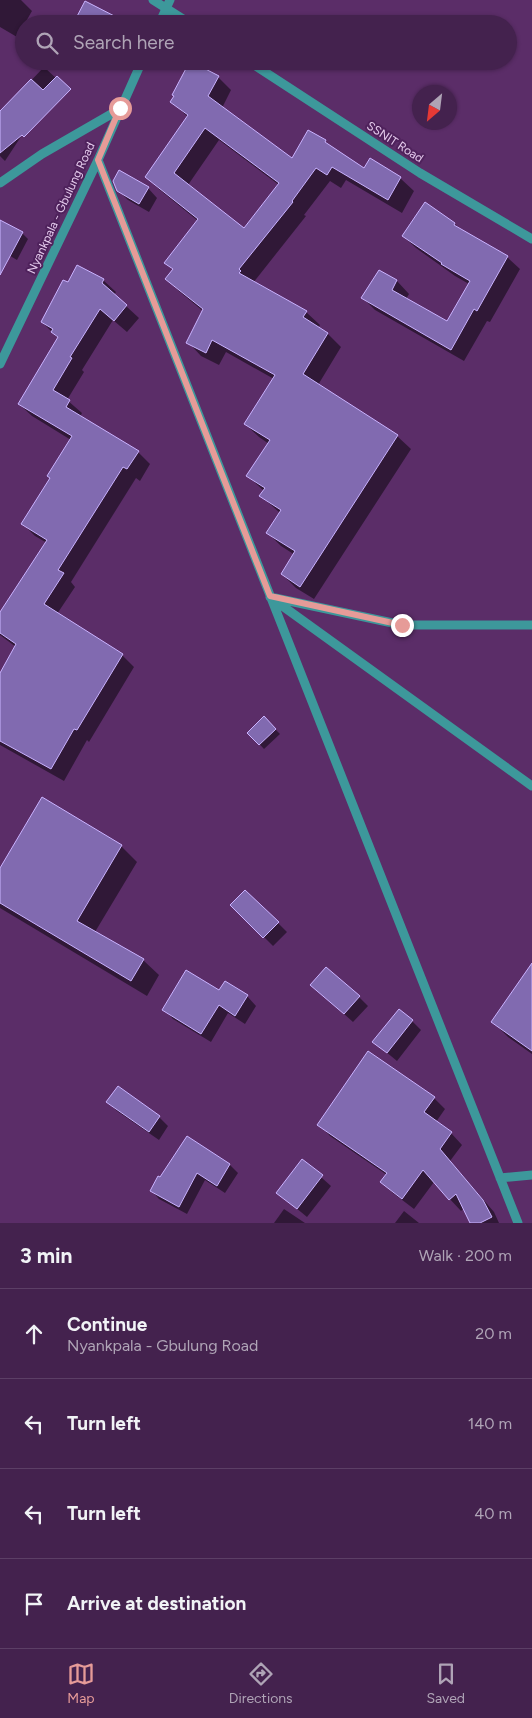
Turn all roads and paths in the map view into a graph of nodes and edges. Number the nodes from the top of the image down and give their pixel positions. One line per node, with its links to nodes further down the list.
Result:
1 (153, 0): 2 (street)
2 (168, 4): 3 (street)
3 (181, 15)
4 (138, 70): 6 (street, Nyankpala - Gbulung Road)
5 (262, 70): 9 (street, SSNIT Road)
6 (120, 108): 7 (street, Nyankpala - Gbulung Road); 8 (street)
7 (98, 160): 10 (street, Nyankpala - Gbulung Road); 11 (street)
8 (0, 183)
9 (532, 239)
10 (0, 364)
11 (270, 596): 12 (street); 13 (street); 15 (street)
12 (532, 625)
13 (532, 786)
14 (532, 1175): 15 (street)
15 (500, 1178): 16 (street)
16 (518, 1223)

